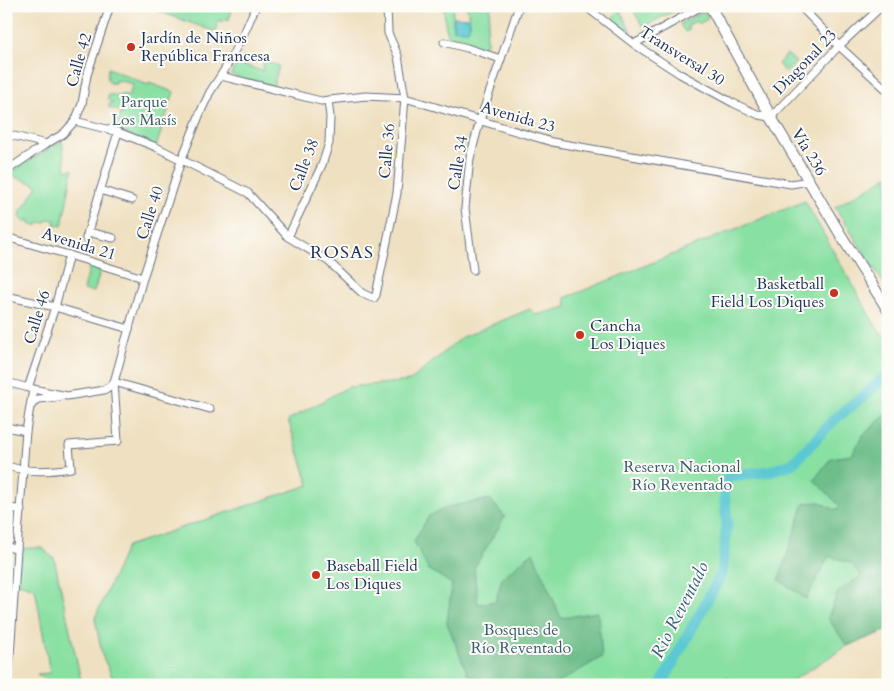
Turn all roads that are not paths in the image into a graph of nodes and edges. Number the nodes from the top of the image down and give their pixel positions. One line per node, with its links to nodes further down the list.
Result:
1 (110, 6): 20 (street, Calle 42)
2 (256, 6): 14 (street, Calle 40)
3 (386, 6): 16 (street, Calle 36)
4 (519, 6): 13 (street, Calle 34)
5 (585, 6): 11 (street, Transversal 30)
6 (702, 6): 11 (street)
7 (710, 6): 18 (main road, Vía 236)
8 (800, 6): 12 (street)
9 (882, 6): 12 (street, Diagonal 23)
10 (444, 42): 13 (street)
11 (634, 44): 18 (street, Transversal 30)
12 (839, 46): 15 (street); 18 (street, Diagonal 23)
13 (501, 59): 19 (street, Calle 34)
14 (221, 76): 17 (street, Avenida 23); 24 (street, Calle 40)
15 (888, 91)
16 (405, 98): 17 (street, Avenida 23); 19 (street, Avenida 23); 30 (street, Calle 36)
17 (328, 100): 30 (street, Calle 38)
18 (771, 117): 26 (main road, Vía 236)
19 (480, 120): 26 (street, Avenida 23); 33 (street, Calle 34)
20 (75, 121): 21 (street); 23 (street)
21 (118, 132): 24 (street); 27 (street)
22 (6, 134): 23 (street)
23 (46, 144): 25 (street)
24 (181, 161): 30 (street); 34 (street, Calle 40)
25 (6, 171)
26 (809, 181): 37 (main road, Vía 236)
27 (100, 190): 28 (street); 31 (street)
28 (132, 200)
29 (6, 237): 32 (street, Avenida 21)
30 (288, 237)
31 (113, 238)
32 (69, 255): 34 (street, Avenida 21); 36 (street, Calle 46)
33 (473, 270)
34 (143, 278): 38 (street, Calle 40)
35 (7, 298): 36 (street)
36 (55, 307): 38 (street); 41 (street, Calle 46)
37 (888, 310)
38 (129, 329): 40 (street, Calle 40)
39 (6, 382): 41 (street)
40 (114, 382): 42 (street); 44 (street); 48 (street, Calle 40)
41 (31, 388): 42 (street); 43 (street, Calle 46)
42 (67, 396): 43 (street)
43 (30, 406): 46 (street, Calle 46)
44 (210, 409)
45 (6, 427): 46 (street)
46 (26, 432): 48 (street, Calle 46)
47 (6, 466): 48 (street)
48 (23, 470): 50 (street, Calle 46)
49 (6, 506): 50 (street)
50 (21, 510): 52 (street, Calle 46)
51 (6, 546): 52 (street)
52 (17, 549): 54 (street, Calle 46)
53 (6, 576): 54 (street)
54 (16, 578): 55 (street, Calle 46)
55 (8, 685)

